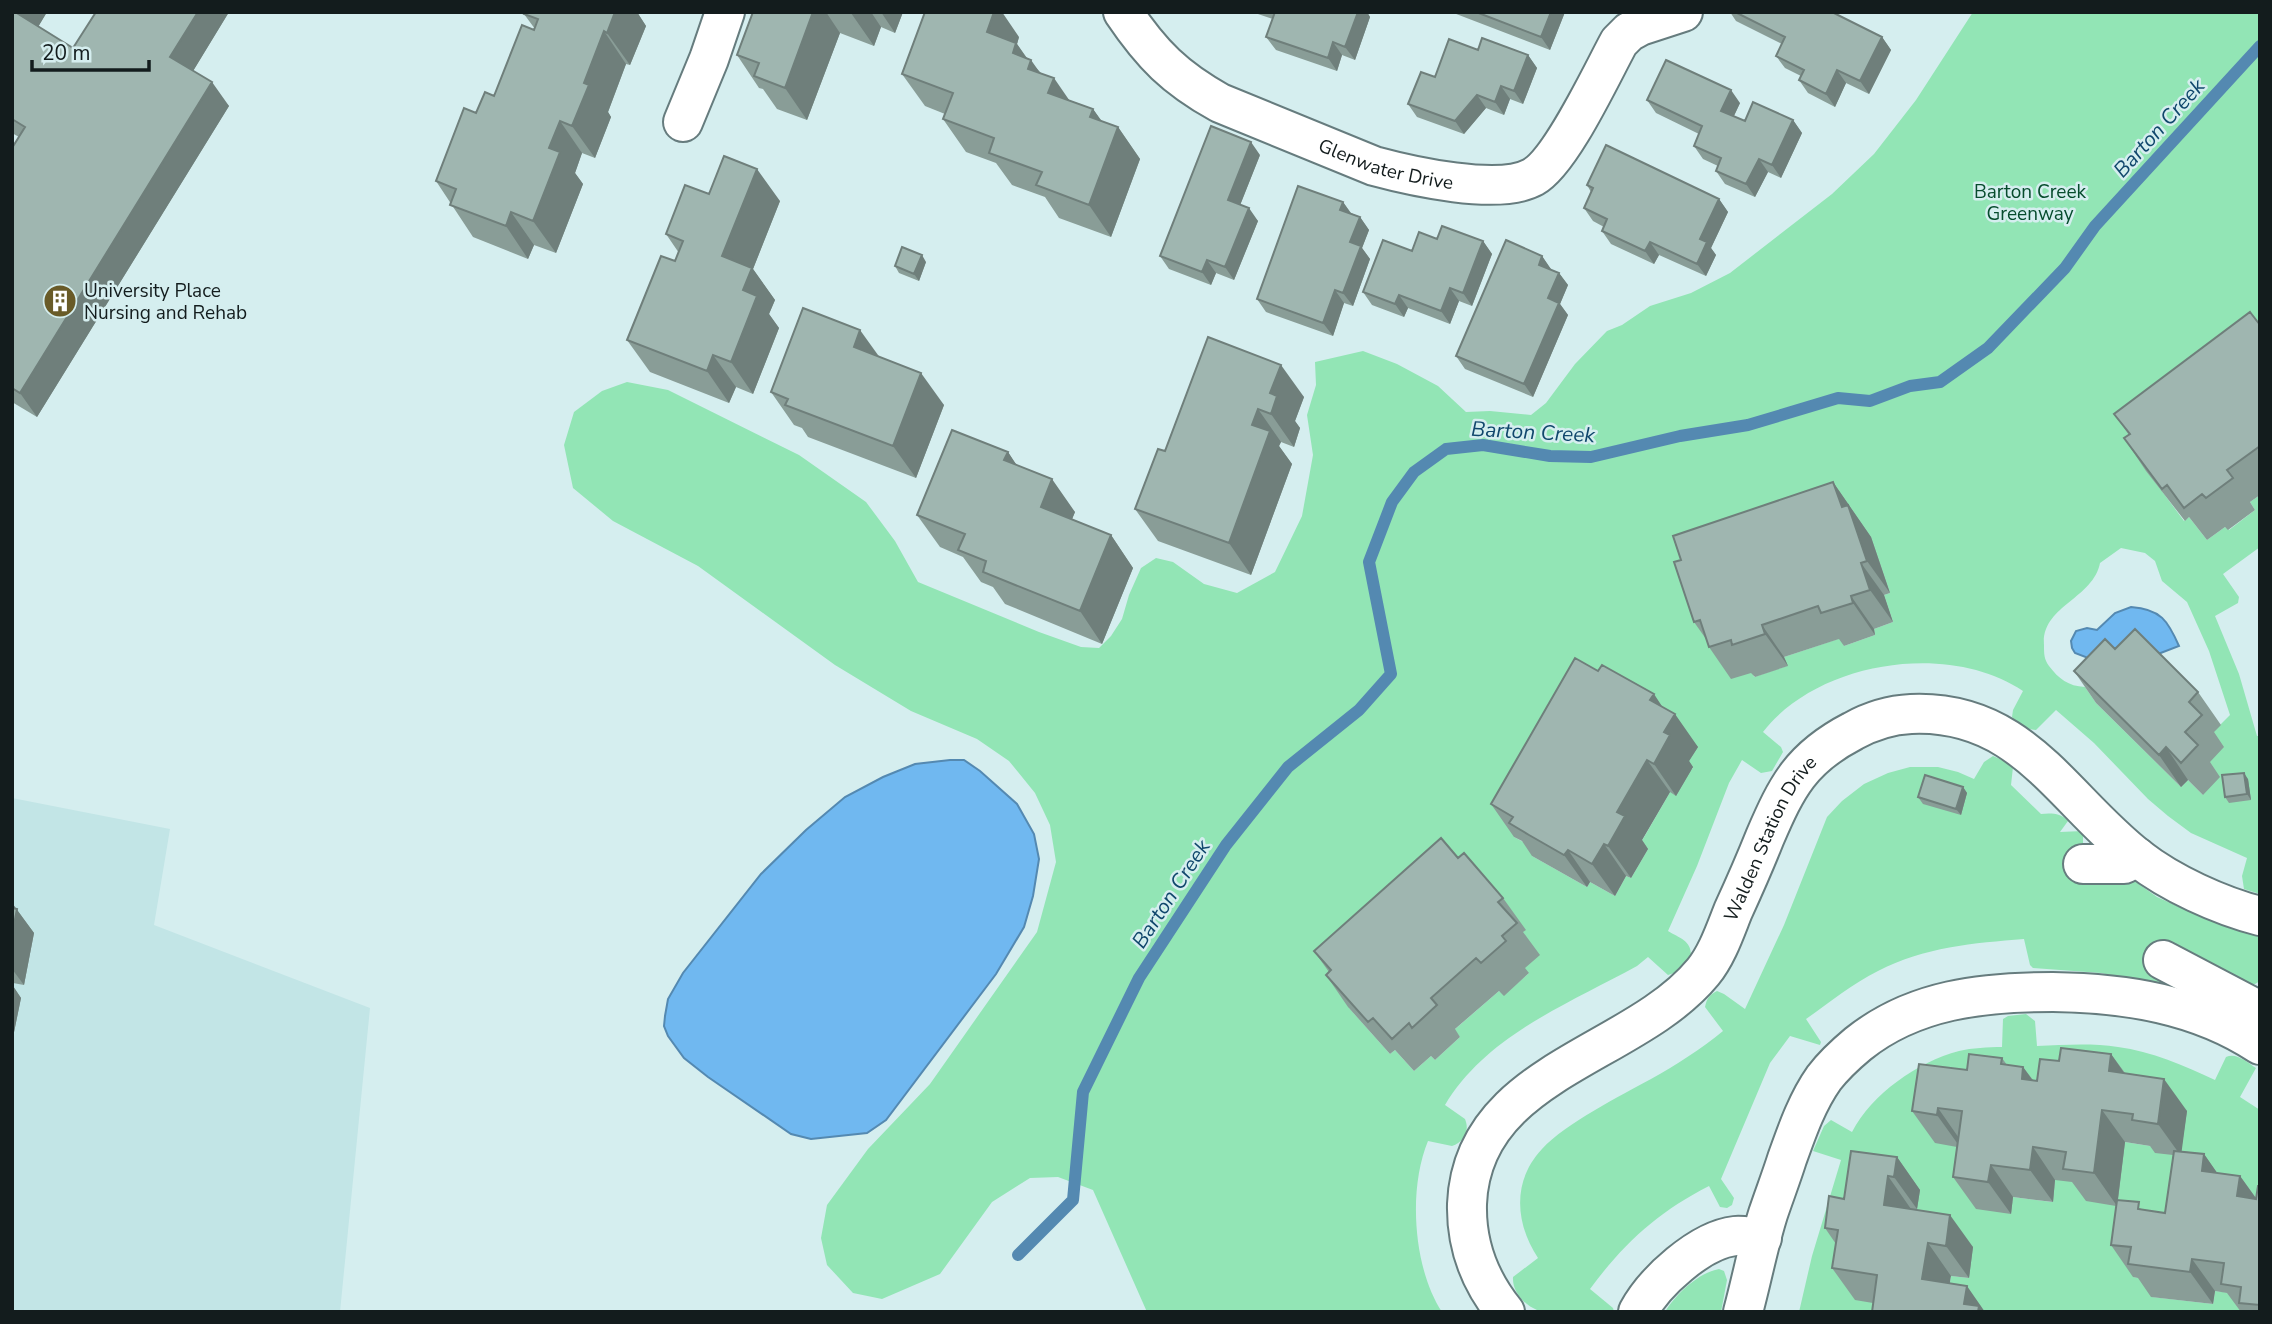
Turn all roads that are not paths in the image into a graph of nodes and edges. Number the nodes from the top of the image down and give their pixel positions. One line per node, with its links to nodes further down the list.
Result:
1 (725, 12): 5 (street)
2 (1124, 12): 4 (street, Glenwater Drive)
3 (1683, 12): 4 (street, Glenwater Drive)
4 (1619, 27)
5 (682, 122)
6 (2137, 858): 7 (street); 8 (street, Walden Station Drive); 13 (street, Walden Station Drive)
7 (2083, 864)
8 (2260, 916)
9 (2163, 960): 10 (street)
10 (2260, 1010)
11 (2260, 1045): 12 (street)
12 (1762, 1238): 14 (street); 15 (street)
13 (1505, 1312)
14 (1638, 1312)
15 (1743, 1312)

